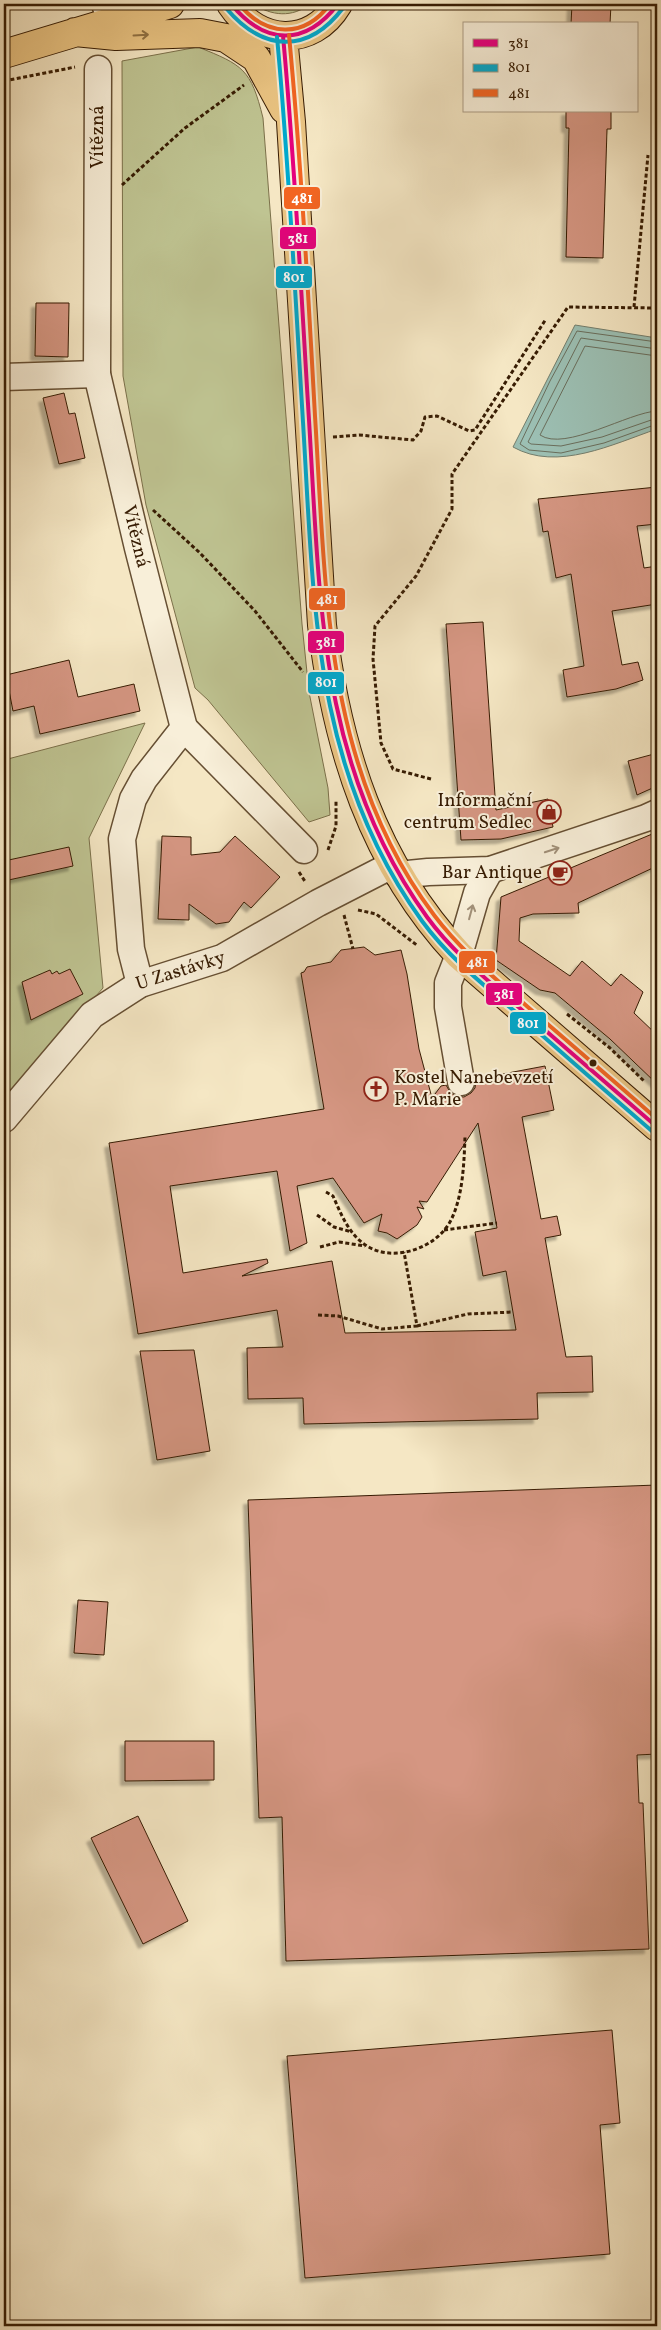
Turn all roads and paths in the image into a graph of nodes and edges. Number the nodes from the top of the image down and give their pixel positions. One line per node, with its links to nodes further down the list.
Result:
1 (170, 4): 4 (main road)
2 (231, 4): 6 (main road)
3 (338, 4): 6 (main road)
4 (108, 13): 5 (main road)
5 (75, 32): 7 (main road); 11 (main road, one-way to 11)
6 (283, 36): 11 (main road)
7 (4, 54)
8 (91, 67): 9 (path); 17 (street, Vítězná)
9 (4, 81)
10 (248, 83): 13 (path)
11 (291, 122): 27 (main road)
12 (648, 155): 14 (path)
13 (120, 188)
14 (634, 308): 15 (path); 23 (path)
15 (657, 308)
16 (546, 319): 19 (path)
17 (97, 374): 18 (street); 22 (street, Vítězná)
18 (4, 377)
19 (330, 438)
20 (149, 506): 21 (path)
21 (307, 676)
22 (184, 728): 26 (street); 35 (street)
23 (431, 779)
24 (336, 797): 26 (path)
25 (657, 813): 28 (street, one-way to 25)
26 (315, 851)
27 (395, 870): 28 (street); 34 (main road); 35 (street, U Zastávky)
28 (490, 870): 34 (street, one-way to 28)
29 (312, 876): 30 (path)
30 (306, 883)
31 (344, 914): 32 (path); 33 (path); 34 (path)
32 (337, 918)
33 (353, 949)
34 (454, 965): 37 (street); 40 (main road)
35 (140, 984): 39 (street, U Zastávky)
36 (567, 1014): 38 (path)
37 (461, 1082)
38 (650, 1087)
39 (4, 1119)
40 (657, 1127)
41 (465, 1137): 45 (path)
42 (326, 1192): 46 (path)
43 (317, 1215): 46 (path)
44 (497, 1223): 45 (path)
45 (443, 1230): 49 (path)
46 (352, 1232): 47 (path)
47 (367, 1246): 48 (path); 49 (path)
48 (320, 1247)
49 (404, 1252): 52 (path)
50 (513, 1312): 52 (path)
51 (318, 1316): 52 (path)
52 (417, 1326)

